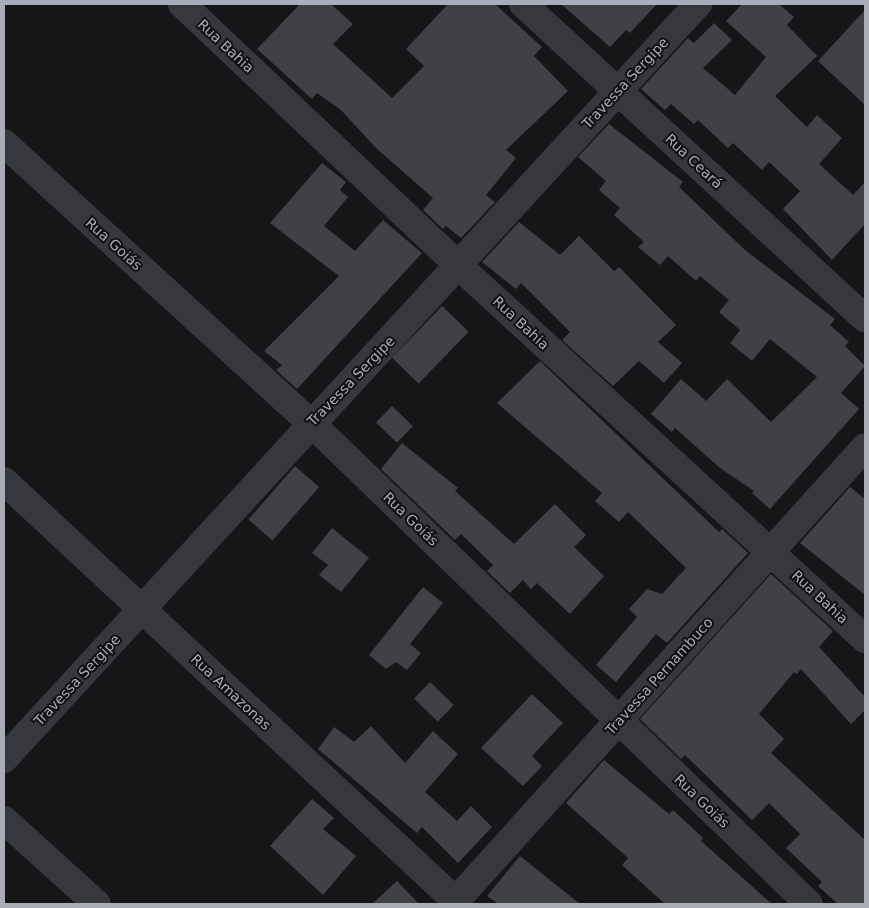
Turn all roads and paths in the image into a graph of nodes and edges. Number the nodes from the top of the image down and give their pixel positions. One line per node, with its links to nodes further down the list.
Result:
1 (182, 4): 6 (street, Rua Bahia)
2 (523, 4): 4 (street, Rua Ceará)
3 (698, 4): 4 (street, Travessa Sergipe)
4 (617, 90): 6 (street, Travessa Sergipe); 7 (street, Rua Ceará)
5 (4, 143): 8 (street, Rua Goiás)
6 (460, 267): 8 (street, Travessa Sergipe); 11 (street, Rua Bahia)
7 (865, 318)
8 (311, 423): 12 (street, Travessa Sergipe); 14 (street, Rua Goiás)
9 (865, 448): 11 (street, Travessa Pernambuco)
10 (4, 481): 12 (street, Rua Amazonas)
11 (770, 552): 13 (street, Rua Bahia); 14 (street, Travessa Pernambuco)
12 (142, 609): 15 (street, Travessa Sergipe); 17 (street, Rua Amazonas)
13 (865, 639)
14 (619, 720): 17 (street, Travessa Pernambuco); 19 (street, Rua Goiás)
15 (4, 759)
16 (4, 820): 18 (street)
17 (456, 903)
18 (97, 904)
19 (809, 904)

